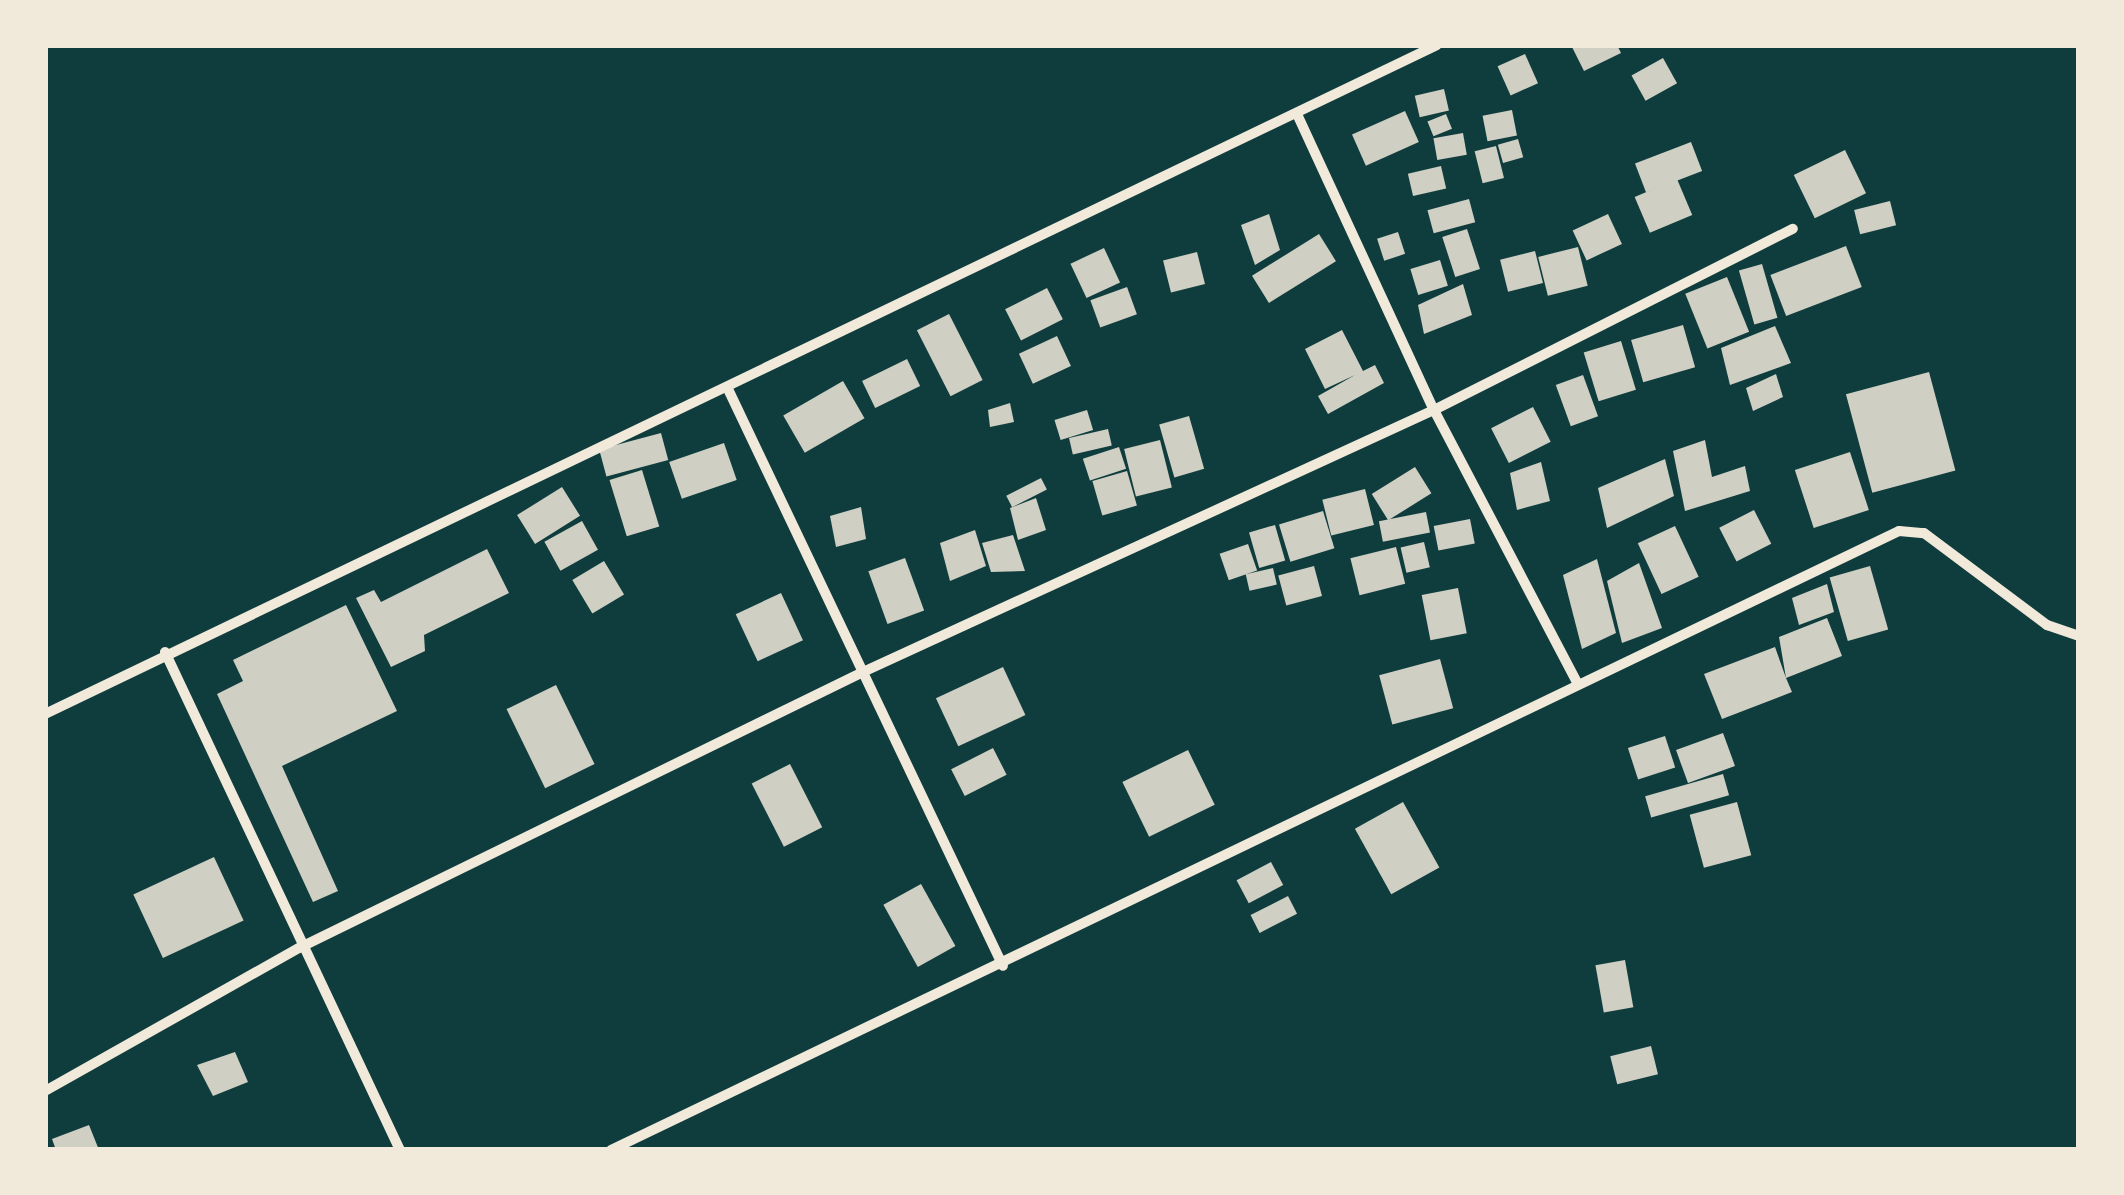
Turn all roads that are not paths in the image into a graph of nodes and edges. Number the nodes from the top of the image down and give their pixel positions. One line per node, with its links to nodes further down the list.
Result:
1 (1437, 45): 2 (street)
2 (1298, 114): 4 (street); 5 (street)
3 (1794, 228): 5 (street)
4 (728, 390): 7 (street); 8 (street)
5 (1434, 410): 8 (street); 9 (street)
6 (2079, 636): 9 (street)
7 (165, 652): 10 (street); 11 (street)
8 (863, 672): 11 (street); 12 (street)
9 (1578, 684): 12 (street)
10 (45, 714)
11 (299, 948): 13 (street); 14 (street)
12 (1004, 966): 15 (street)
13 (45, 1091)
14 (400, 1150)
15 (611, 1150)

